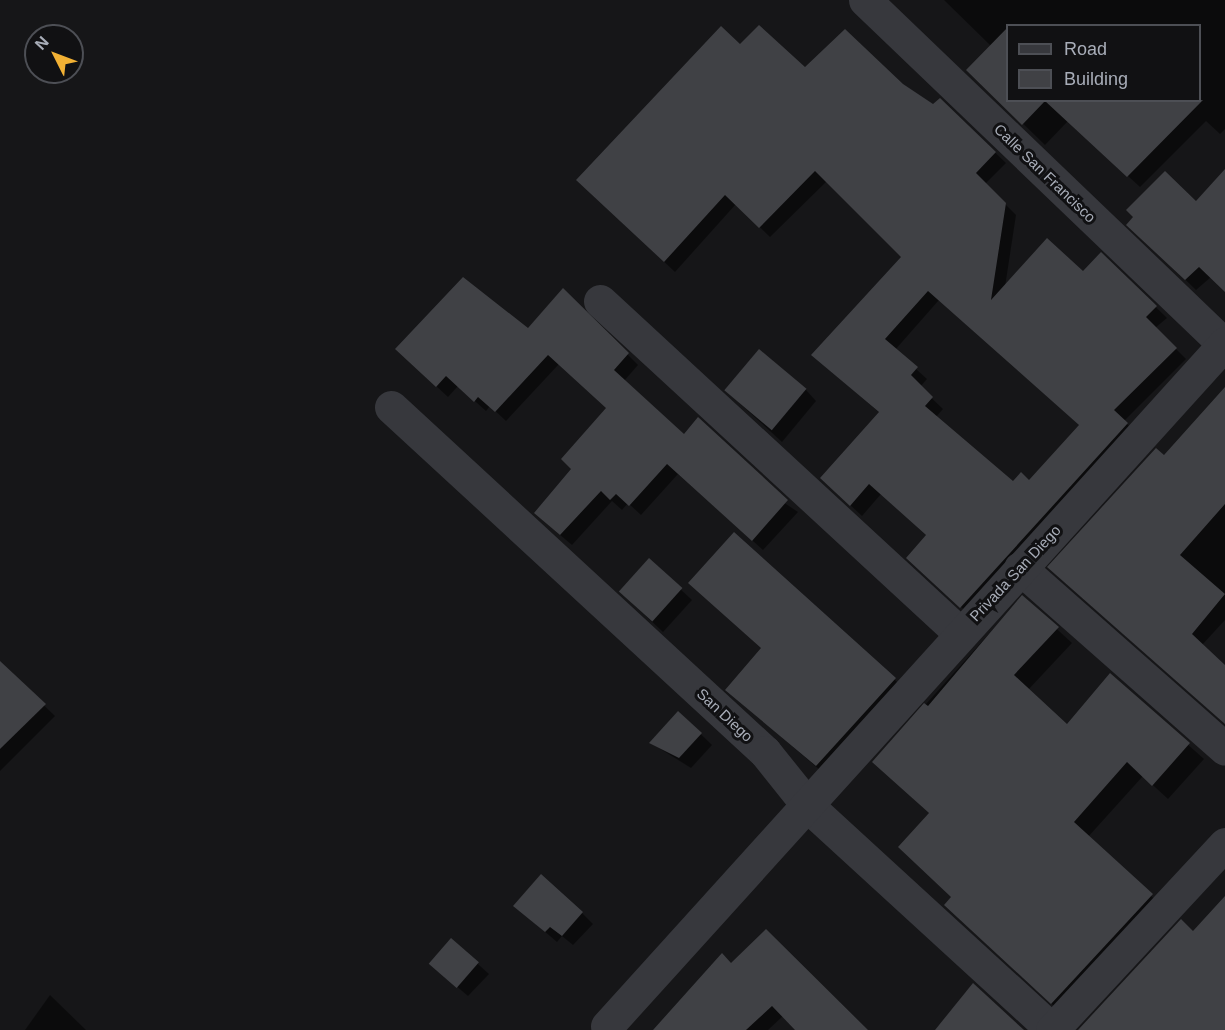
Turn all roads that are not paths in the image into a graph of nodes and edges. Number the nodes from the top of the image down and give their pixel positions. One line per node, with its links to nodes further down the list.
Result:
1 (865, 0): 3 (street, Calle San Francisco)
2 (600, 301): 6 (street)
3 (1224, 344): 5 (street, Privada San Diego)
4 (391, 407): 8 (street, San Diego)
5 (1020, 568): 6 (street, Privada San Diego); 7 (street)
6 (960, 633): 8 (street, Privada San Diego)
7 (1225, 749)
8 (809, 807): 10 (street, Privada San Diego); 11 (street, San Diego)
9 (1225, 844): 11 (street)
10 (607, 1026)
11 (1052, 1030)

